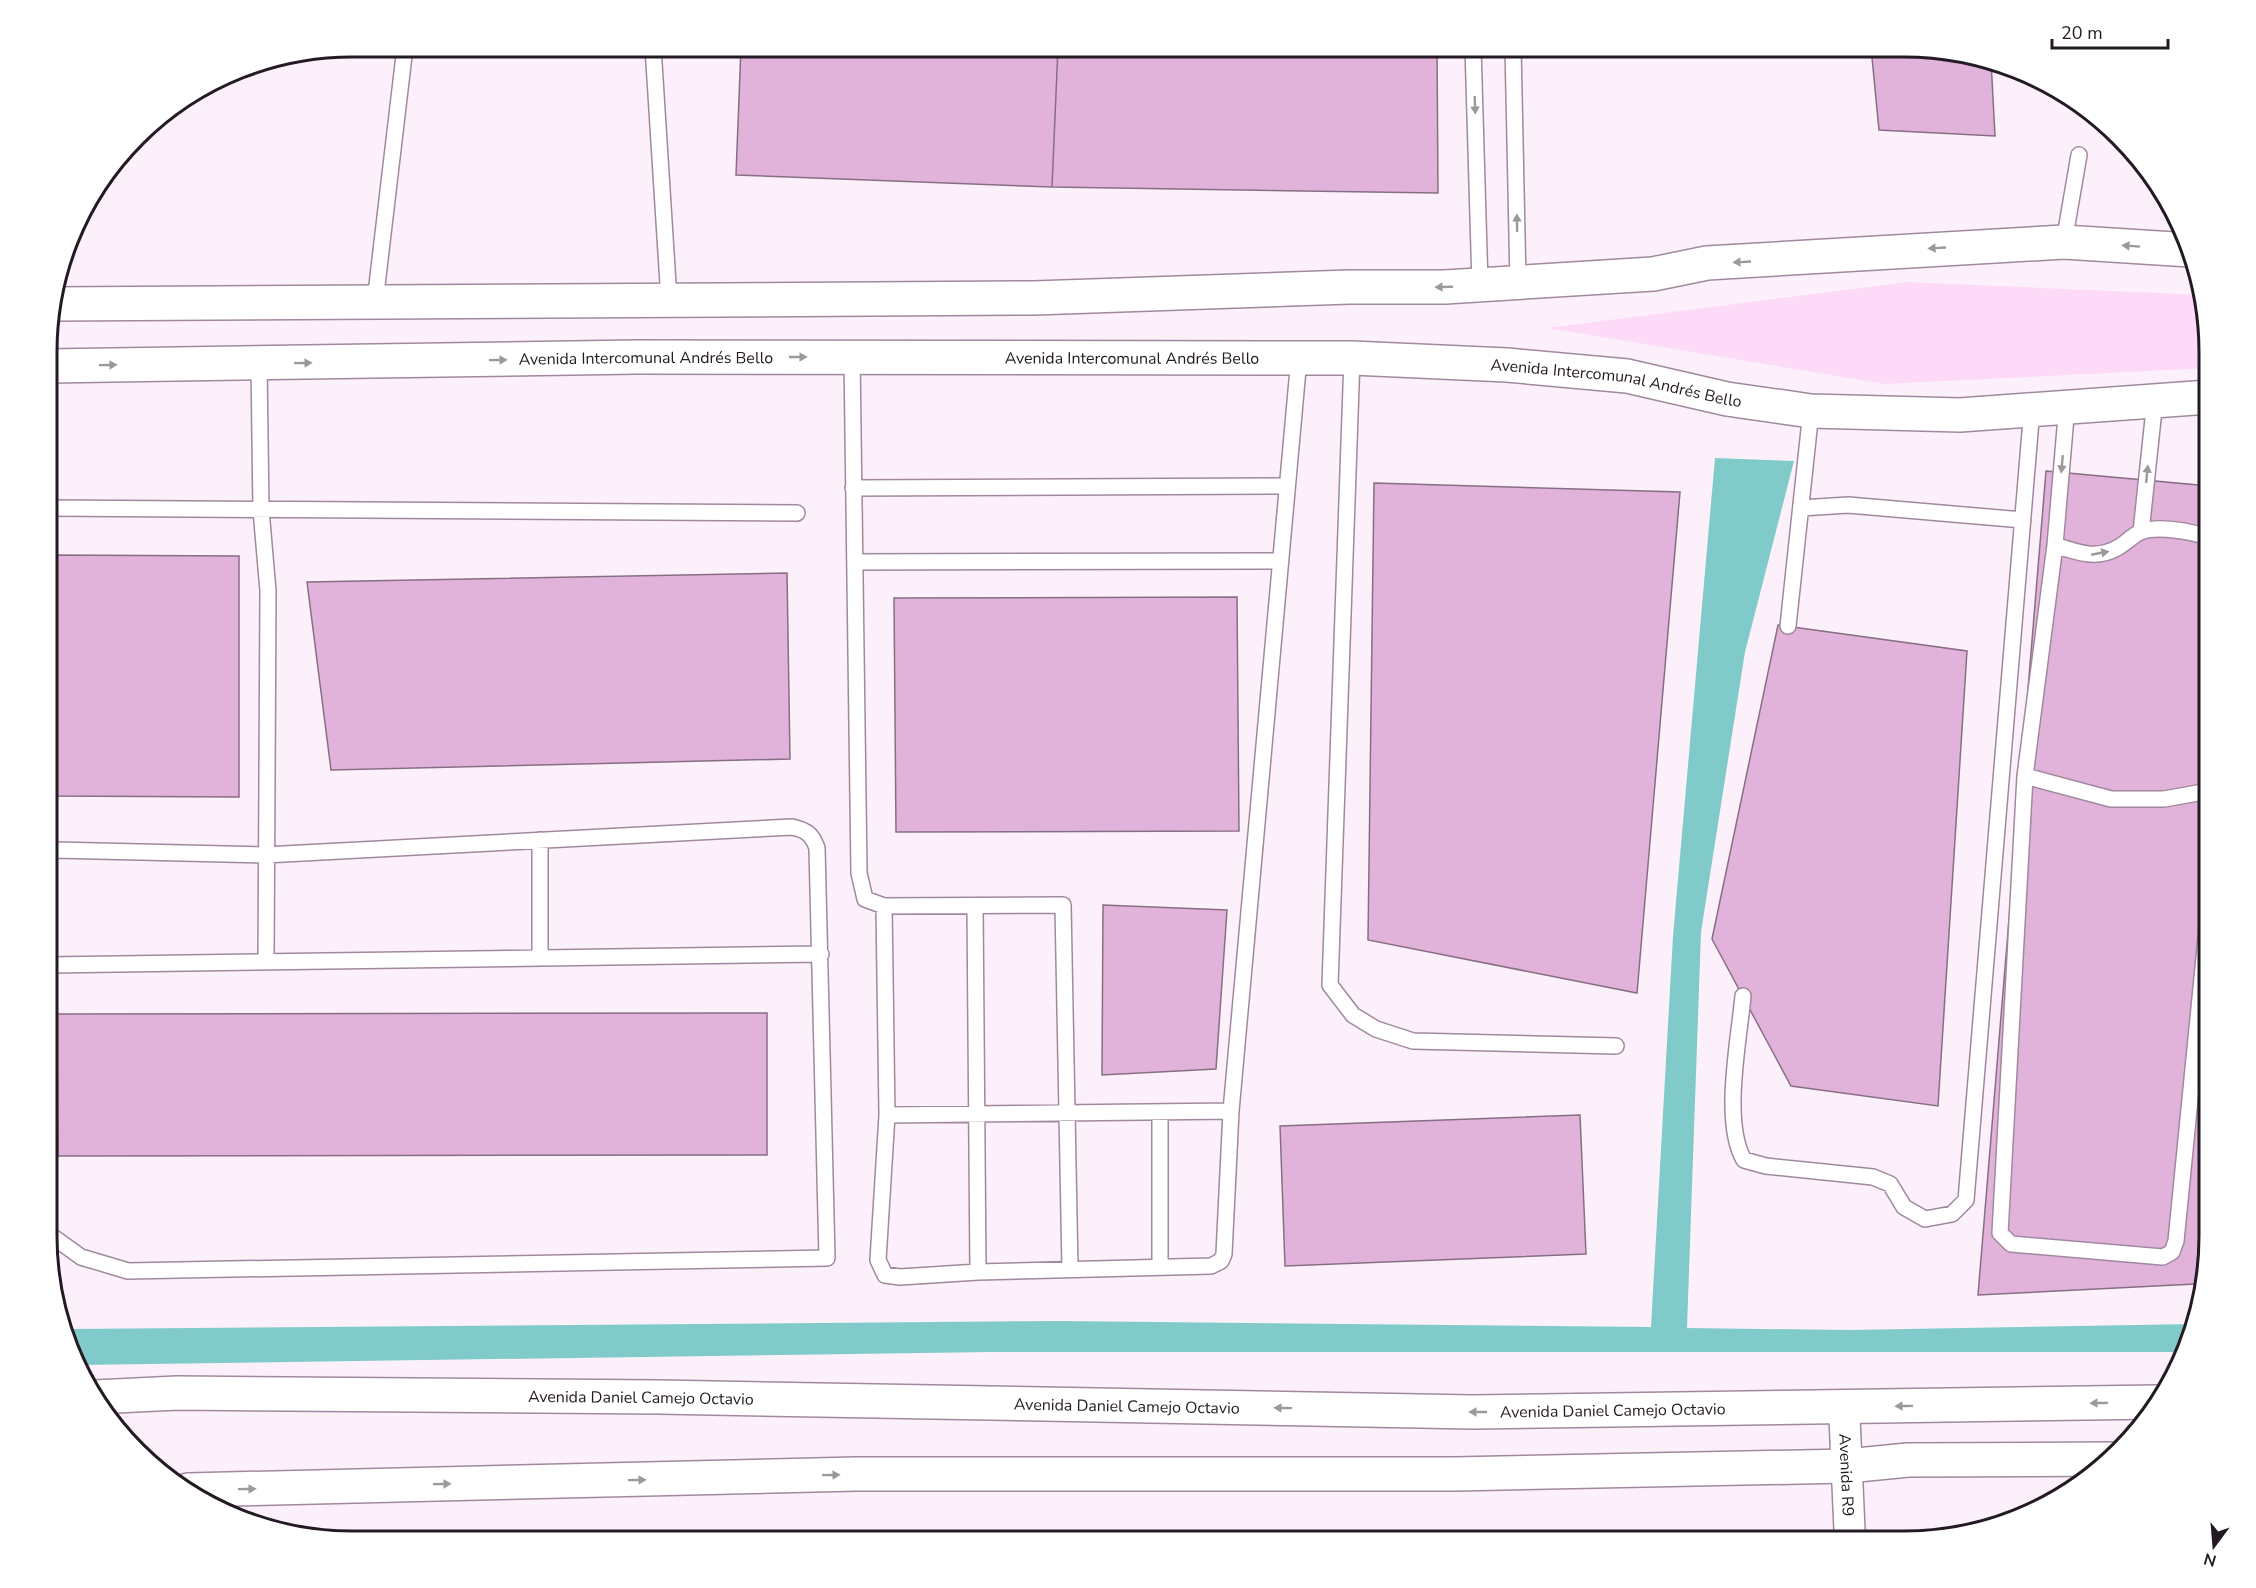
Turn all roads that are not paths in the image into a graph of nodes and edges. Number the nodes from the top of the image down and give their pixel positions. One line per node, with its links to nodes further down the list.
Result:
1 (404, 57): 11 (lane)
2 (653, 57): 10 (lane)
3 (1473, 57): 9 (lane, one-way to 9)
4 (1513, 57): 8 (lane, one-way to 4)
5 (2079, 155): 6 (lane)
6 (2064, 242): 7 (main road, one-way to 6); 8 (main road, one-way to 8)
7 (2180, 249)
8 (1518, 282): 9 (main road)
9 (1480, 285): 10 (main road, one-way to 10)
10 (669, 300): 11 (main road)
11 (375, 302): 12 (main road)
12 (62, 303)
13 (852, 357): 14 (main road, Avenida Intercomunal Andrés Bello); 16 (main road, Avenida Intercomunal Andrés Bello, one-way to 13); 24 (lane)
14 (1299, 358): 15 (main road, Avenida Intercomunal Andrés Bello); 23 (lane)
15 (1352, 358): 22 (main road, Avenida Intercomunal Andrés Bello); 49 (lane)
16 (259, 363): 17 (main road, Avenida Intercomunal Andrés Bello, one-way to 16); 27 (lane)
17 (57, 366)
18 (2199, 398): 19 (main road, Avenida Intercomunal Andrés Bello)
19 (2155, 400): 20 (main road, Avenida Intercomunal Andrés Bello); 30 (lane, one-way to 19)
20 (2067, 405): 21 (main road, Avenida Intercomunal Andrés Bello); 32 (lane, one-way to 32)
21 (2032, 408): 22 (main road, Avenida Intercomunal Andrés Bello); 29 (lane)
22 (1811, 411): 26 (lane)
23 (1287, 486): 24 (lane); 33 (lane)
24 (853, 488): 34 (lane)
25 (57, 508): 27 (lane)
26 (1801, 508): 29 (lane); 35 (lane)
27 (261, 510): 28 (lane); 40 (lane)
28 (796, 513)
29 (2023, 520): 47 (lane)
30 (2141, 532): 31 (lane); 32 (lane, one-way to 30)
31 (2199, 534)
32 (2055, 545): 36 (lane)
33 (1281, 561): 34 (lane); 50 (lane)
34 (855, 562): 41 (lane)
35 (1788, 626)
36 (2025, 776): 37 (lane); 48 (lane)
37 (2199, 793)
38 (540, 840): 40 (lane); 43 (lane); 44 (lane)
39 (57, 850): 40 (lane)
40 (265, 855): 45 (lane)
41 (884, 906): 42 (lane); 54 (lane)
42 (975, 906): 52 (lane); 53 (lane)
43 (821, 954): 44 (lane); 55 (lane)
44 (540, 958): 45 (lane)
45 (266, 962): 46 (lane)
46 (57, 965)
47 (1743, 996)
48 (2199, 1008)
49 (1616, 1046)
50 (1231, 1111): 51 (lane); 56 (lane)
51 (1160, 1112): 52 (lane); 56 (lane)
52 (1067, 1113): 53 (lane); 57 (lane)
53 (977, 1114): 54 (lane); 58 (lane)
54 (887, 1115): 58 (lane)
55 (57, 1240)
56 (1160, 1267): 57 (lane)
57 (1070, 1269): 58 (lane)
58 (978, 1272)
59 (105, 1397): 61 (main road, Avenida Daniel Camejo Octavio, one-way to 59)
60 (2148, 1402): 61 (main road, Avenida Daniel Camejo Octavio, one-way to 61)
61 (1844, 1407): 63 (street, Avenida R9)
62 (2099, 1458): 63 (main road)
63 (1847, 1466): 64 (main road, one-way to 63); 65 (street, Avenida R9)
64 (201, 1490)
65 (1850, 1531)

